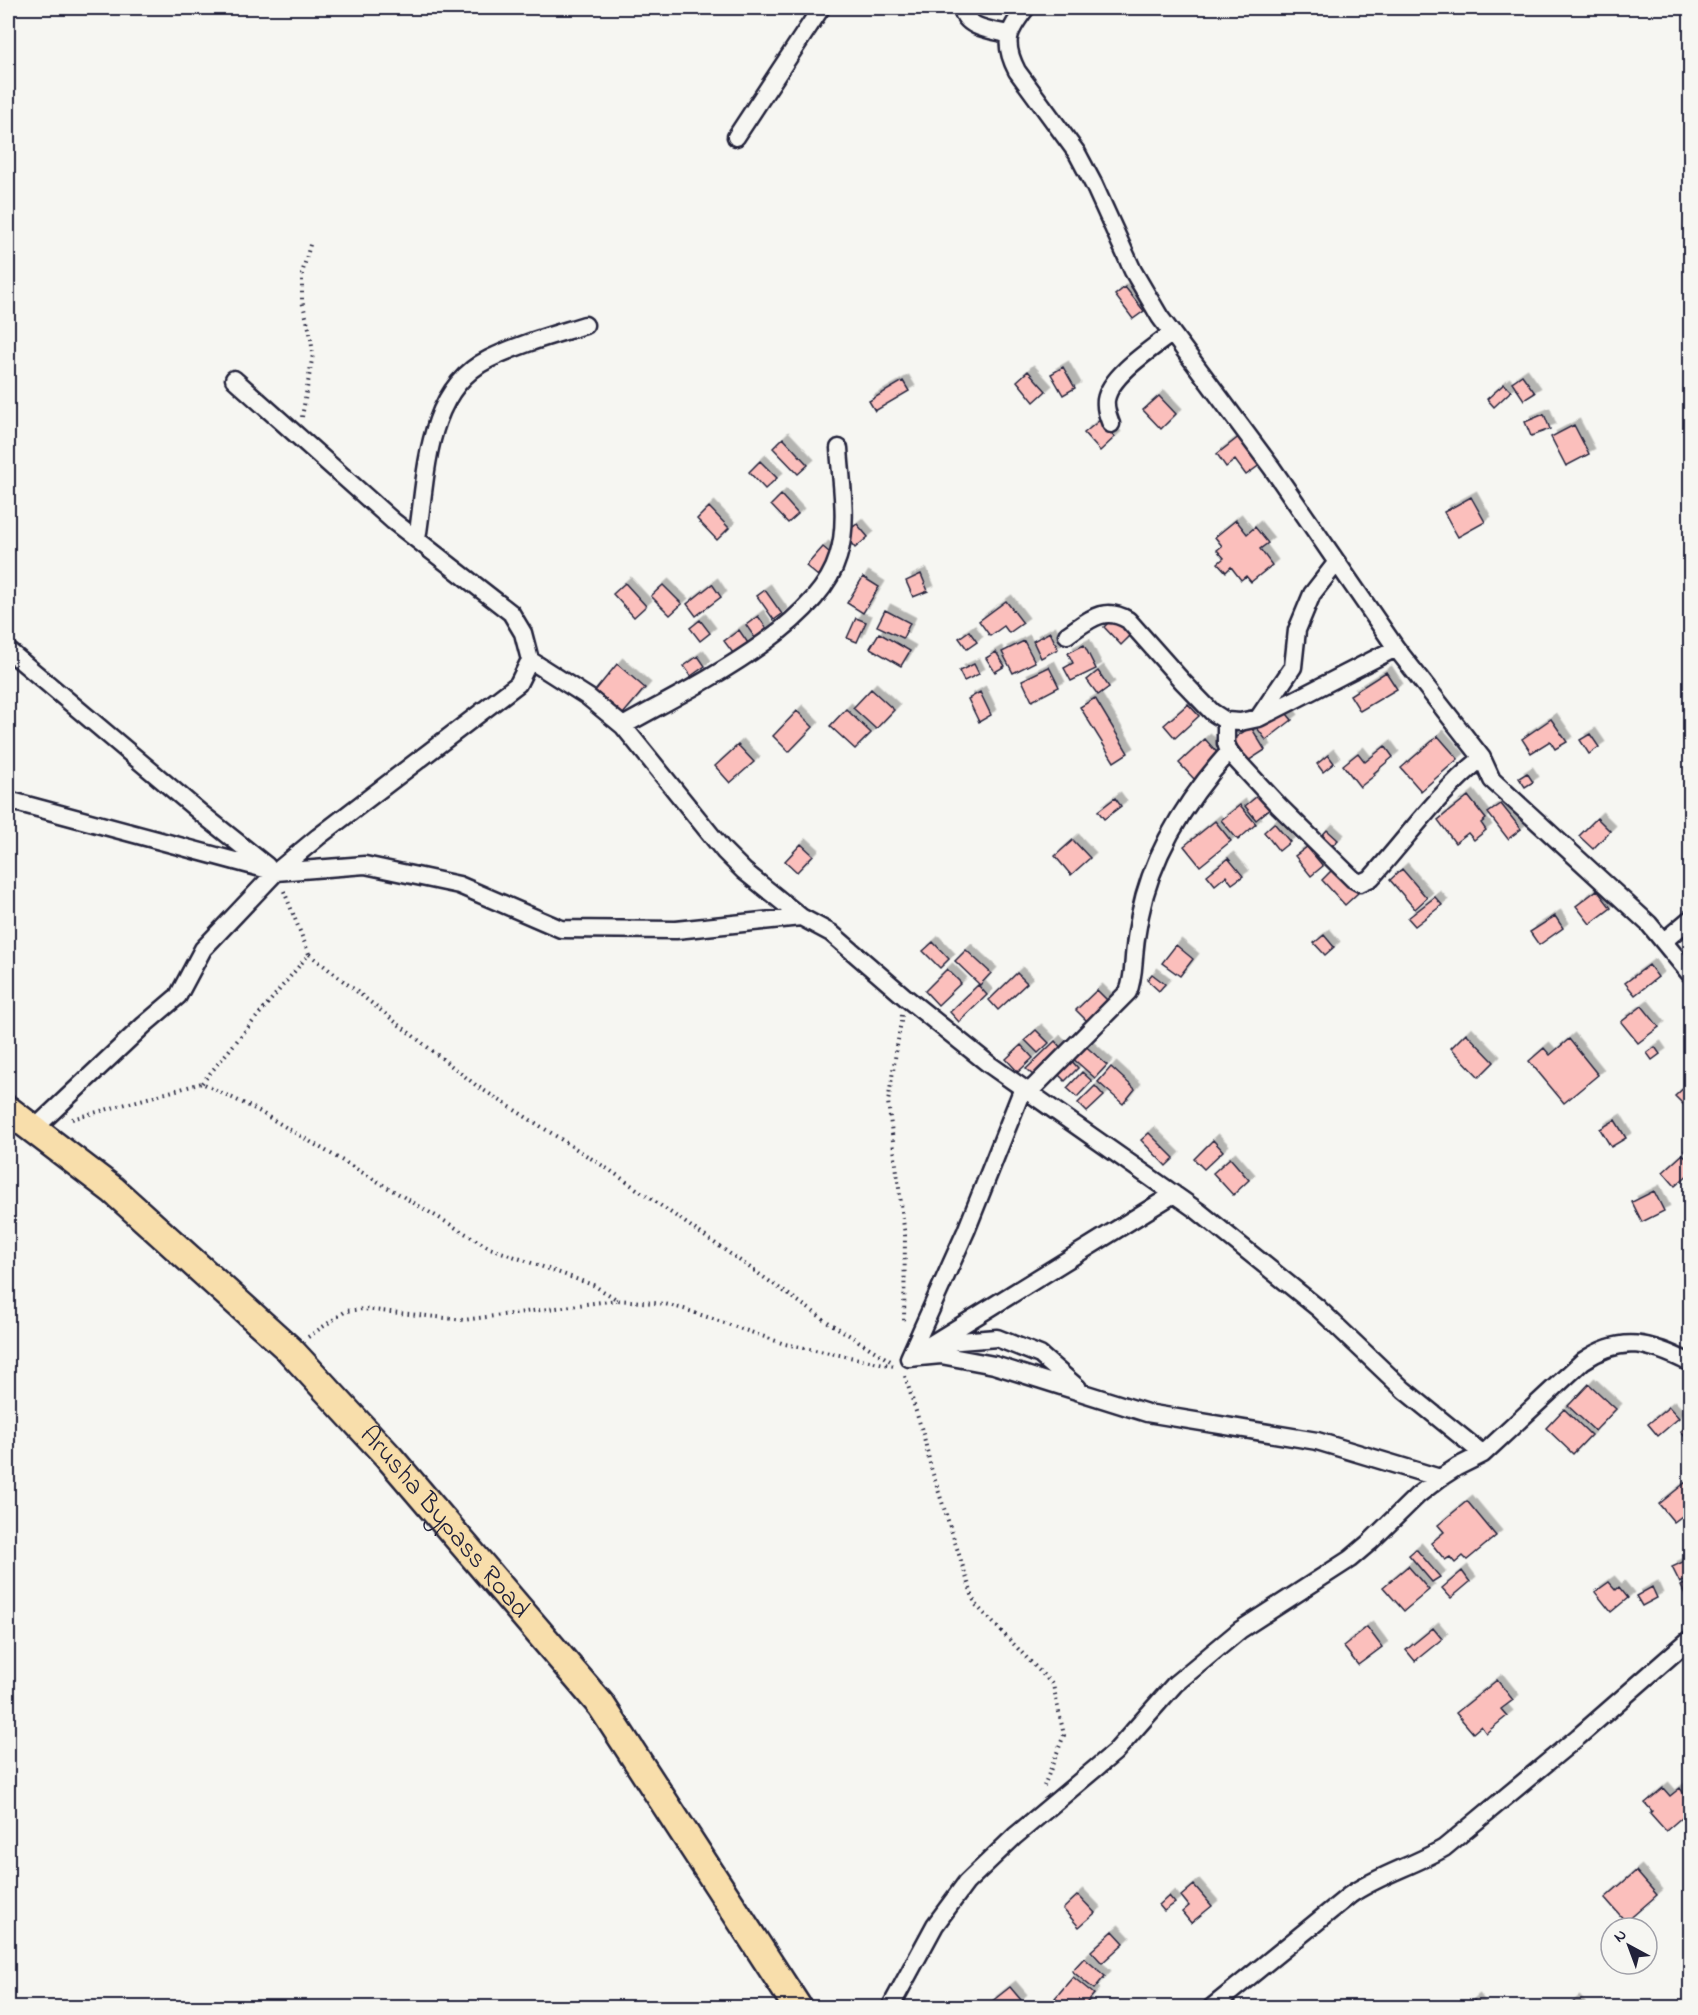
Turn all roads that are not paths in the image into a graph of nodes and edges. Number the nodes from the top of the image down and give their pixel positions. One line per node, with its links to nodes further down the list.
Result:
1 (821, 8): 5 (street)
2 (962, 8): 4 (street)
3 (1026, 8): 4 (street)
4 (1008, 34): 7 (street)
5 (736, 137)
6 (585, 325): 11 (street)
7 (1173, 333): 9 (street); 12 (street)
8 (234, 378): 11 (street)
9 (1111, 424)
10 (839, 448): 19 (street)
11 (417, 539): 16 (street)
12 (1337, 562): 14 (street); 17 (street)
13 (1067, 635): 18 (street)
14 (1396, 648): 17 (street); 21 (street)
15 (8, 650): 23 (street)
16 (530, 660): 19 (street); 23 (street)
17 (1259, 718): 18 (street)
18 (1226, 721): 20 (street)
19 (623, 726): 24 (street)
20 (1229, 752): 21 (street); 28 (street)
21 (1482, 758): 26 (street)
22 (8, 800): 23 (street)
23 (276, 872): 24 (street); 30 (street)
24 (801, 917): 28 (street)
25 (1690, 919): 26 (street)
26 (1664, 941): 27 (street)
27 (1690, 974)
28 (1026, 1090): 31 (street); 32 (street)
29 (8, 1110): 30 (main road, Arusha Bypass Road)
30 (34, 1129): 38 (main road, Arusha Bypass Road)
31 (1174, 1194): 32 (street); 35 (street)
32 (906, 1363): 34 (street); 34 (street)
33 (1690, 1364): 35 (street)
34 (1083, 1393): 36 (street)
35 (1484, 1454): 36 (street)
36 (1440, 1478): 39 (street)
37 (1690, 1639): 40 (street)
38 (798, 2007)
39 (890, 2007)
40 (1210, 2007)

